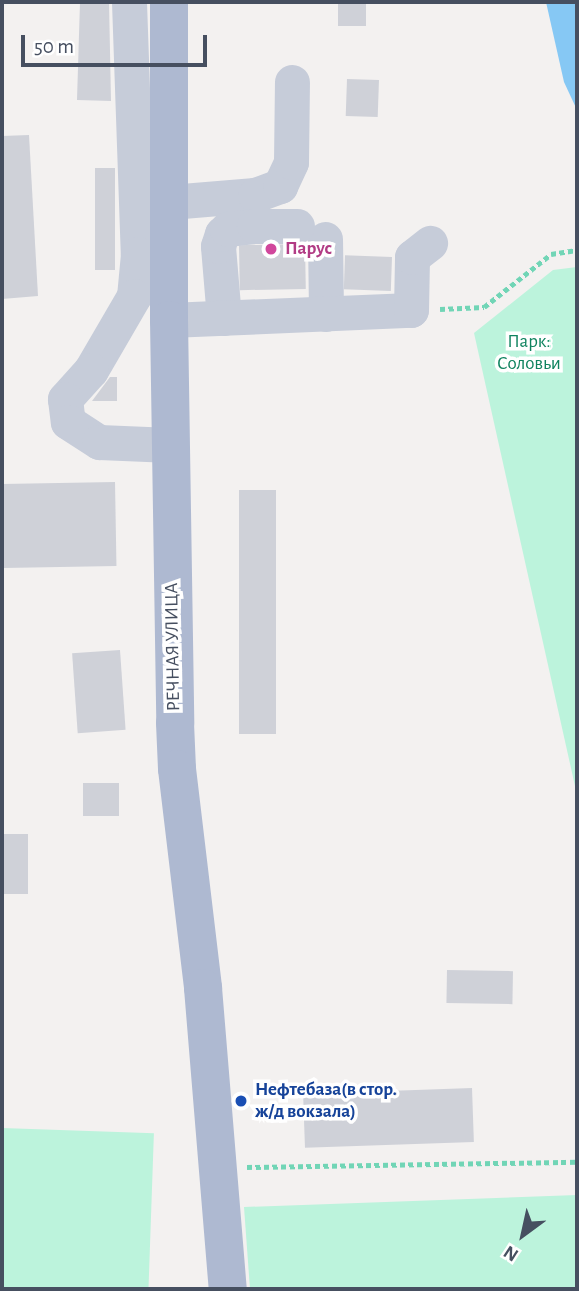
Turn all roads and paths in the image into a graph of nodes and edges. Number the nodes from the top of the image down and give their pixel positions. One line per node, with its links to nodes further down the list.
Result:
1 (129, 2): 11 (lane)
2 (169, 2): 4 (main road, РЕЧНАЯ УЛИЦА)
3 (292, 82): 4 (lane)
4 (170, 202): 10 (main road, РЕЧНАЯ УЛИЦА)
5 (430, 243): 7 (lane)
6 (577, 250): 7 (path)
7 (411, 310): 8 (lane)
8 (326, 314): 9 (lane); 9 (lane)
9 (223, 318): 10 (lane)
10 (169, 320): 11 (main road, РЕЧНАЯ УЛИЦА)
11 (171, 445): 13 (main road, РЕЧНАЯ УЛИЦА)
12 (577, 1162): 13 (path)
13 (218, 1168): 14 (main road, РЕЧНАЯ УЛИЦА)
14 (228, 1289)

